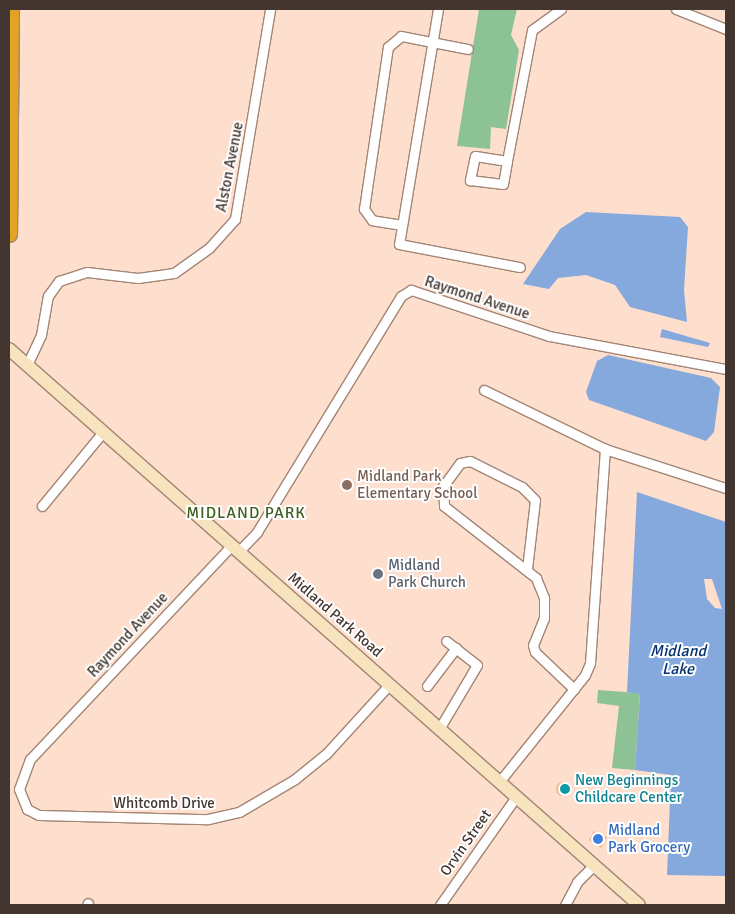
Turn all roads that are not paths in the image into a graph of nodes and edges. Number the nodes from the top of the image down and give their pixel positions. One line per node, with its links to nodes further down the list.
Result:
1 (11, 9): 11 (highway)
2 (270, 9): 14 (street, Alston Avenue)
3 (438, 9): 7 (street)
4 (561, 9): 9 (street)
5 (676, 9): 6 (street)
6 (726, 29)
7 (433, 42): 8 (street); 10 (street); 10 (street)
8 (468, 49)
9 (507, 161): 9 (street)
10 (402, 225): 12 (street)
11 (9, 234)
12 (520, 267)
13 (9, 349): 14 (street, Midland Park Road)
14 (26, 365): 17 (street, Midland Park Road)
15 (726, 369): 21 (street, Raymond Avenue)
16 (484, 390): 18 (street)
17 (103, 432): 20 (street); 21 (street, Midland Park Road)
18 (605, 449): 19 (street); 27 (street)
19 (726, 488)
20 (42, 506)
21 (235, 549): 25 (street, Midland Park Road); 29 (street, Raymond Avenue)
22 (528, 569): 22 (street); 27 (street)
23 (446, 641): 24 (street)
24 (456, 648): 26 (street); 28 (street)
25 (390, 685): 28 (street, Midland Park Road); 29 (street, Whitcomb Drive)
26 (427, 686)
27 (574, 689): 30 (street)
28 (439, 729): 30 (street, Midland Park Road)
29 (45, 743)
30 (499, 782): 31 (street, Midland Park Road)
31 (516, 797): 32 (street, Midland Park Road); 33 (street, Orvin Street)
32 (594, 865): 34 (street); 35 (street, Midland Park Road)
33 (440, 905)
34 (565, 905)
35 (640, 905)

